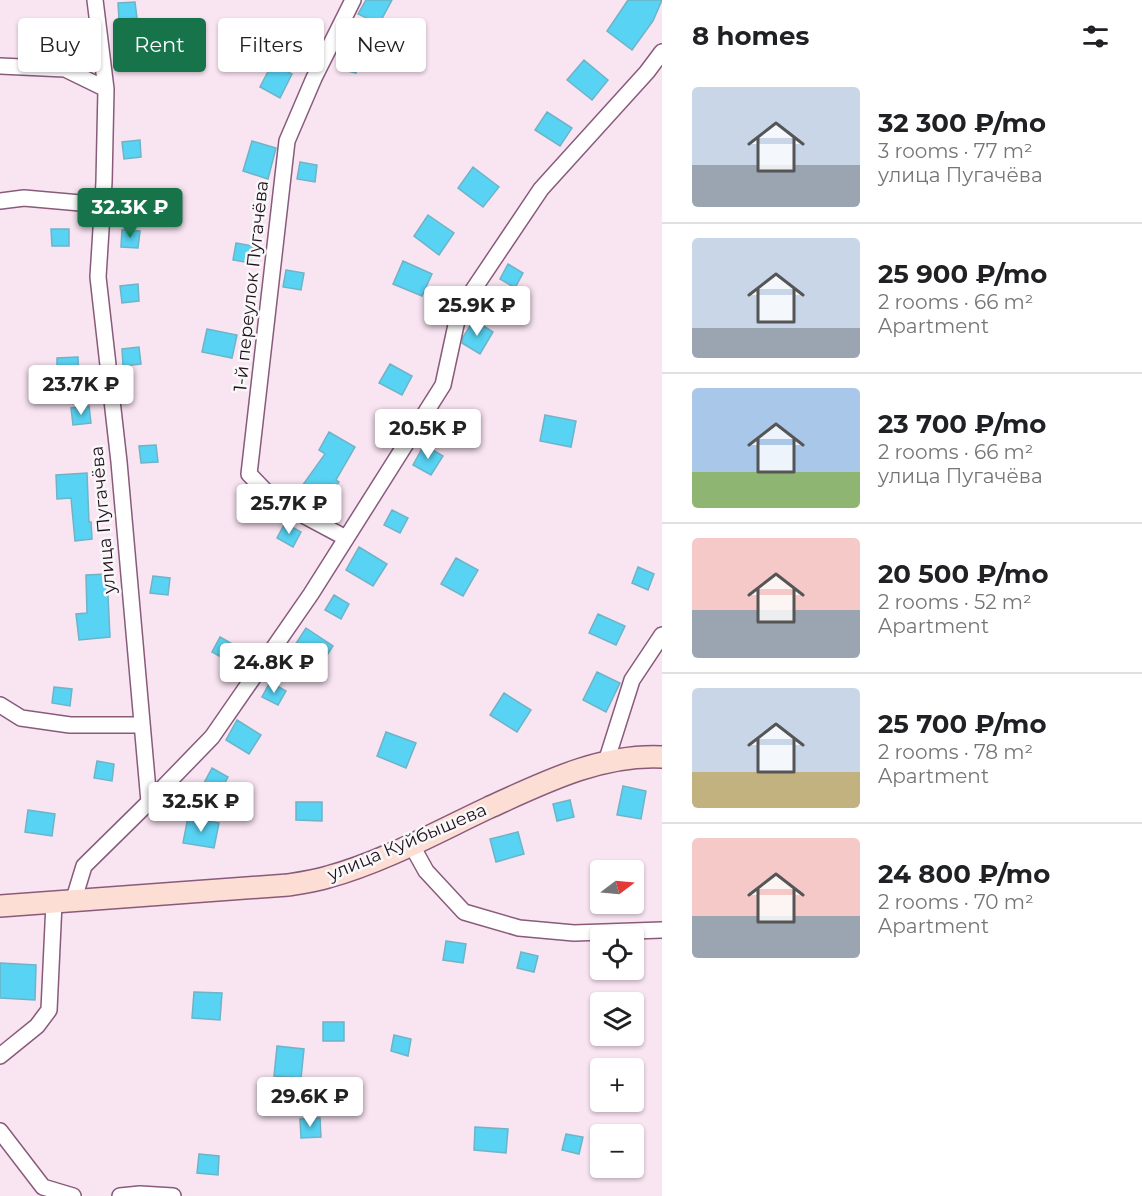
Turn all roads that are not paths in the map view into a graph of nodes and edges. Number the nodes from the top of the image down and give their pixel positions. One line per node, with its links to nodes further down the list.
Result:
1 (95, 0): 5 (street, улица Пугачёва)
2 (353, 0): 8 (street, 1-й переулок Пугачёва)
3 (662, 52): 8 (street)
4 (0, 66): 5 (street)
5 (106, 89): 7 (street, улица Пугачёва)
6 (0, 201): 7 (street)
7 (103, 204): 11 (street, улица Пугачёва)
8 (346, 538): 14 (street)
9 (662, 635): 13 (street)
10 (0, 705): 11 (street)
11 (141, 725): 14 (street, улица Пугачёва)
12 (662, 758): 13 (main road, улица Куйбышева)
13 (606, 762): 15 (main road, улица Куйбышева)
14 (149, 802): 16 (street)
15 (411, 844): 16 (main road, улица Куйбышева); 18 (street)
16 (63, 902): 17 (main road, улица Куйбышева); 19 (street)
17 (0, 906)
18 (662, 930)
19 (0, 1056)
20 (0, 1131): 21 (street)
21 (73, 1196)
22 (120, 1196): 23 (street)
23 (173, 1196)

